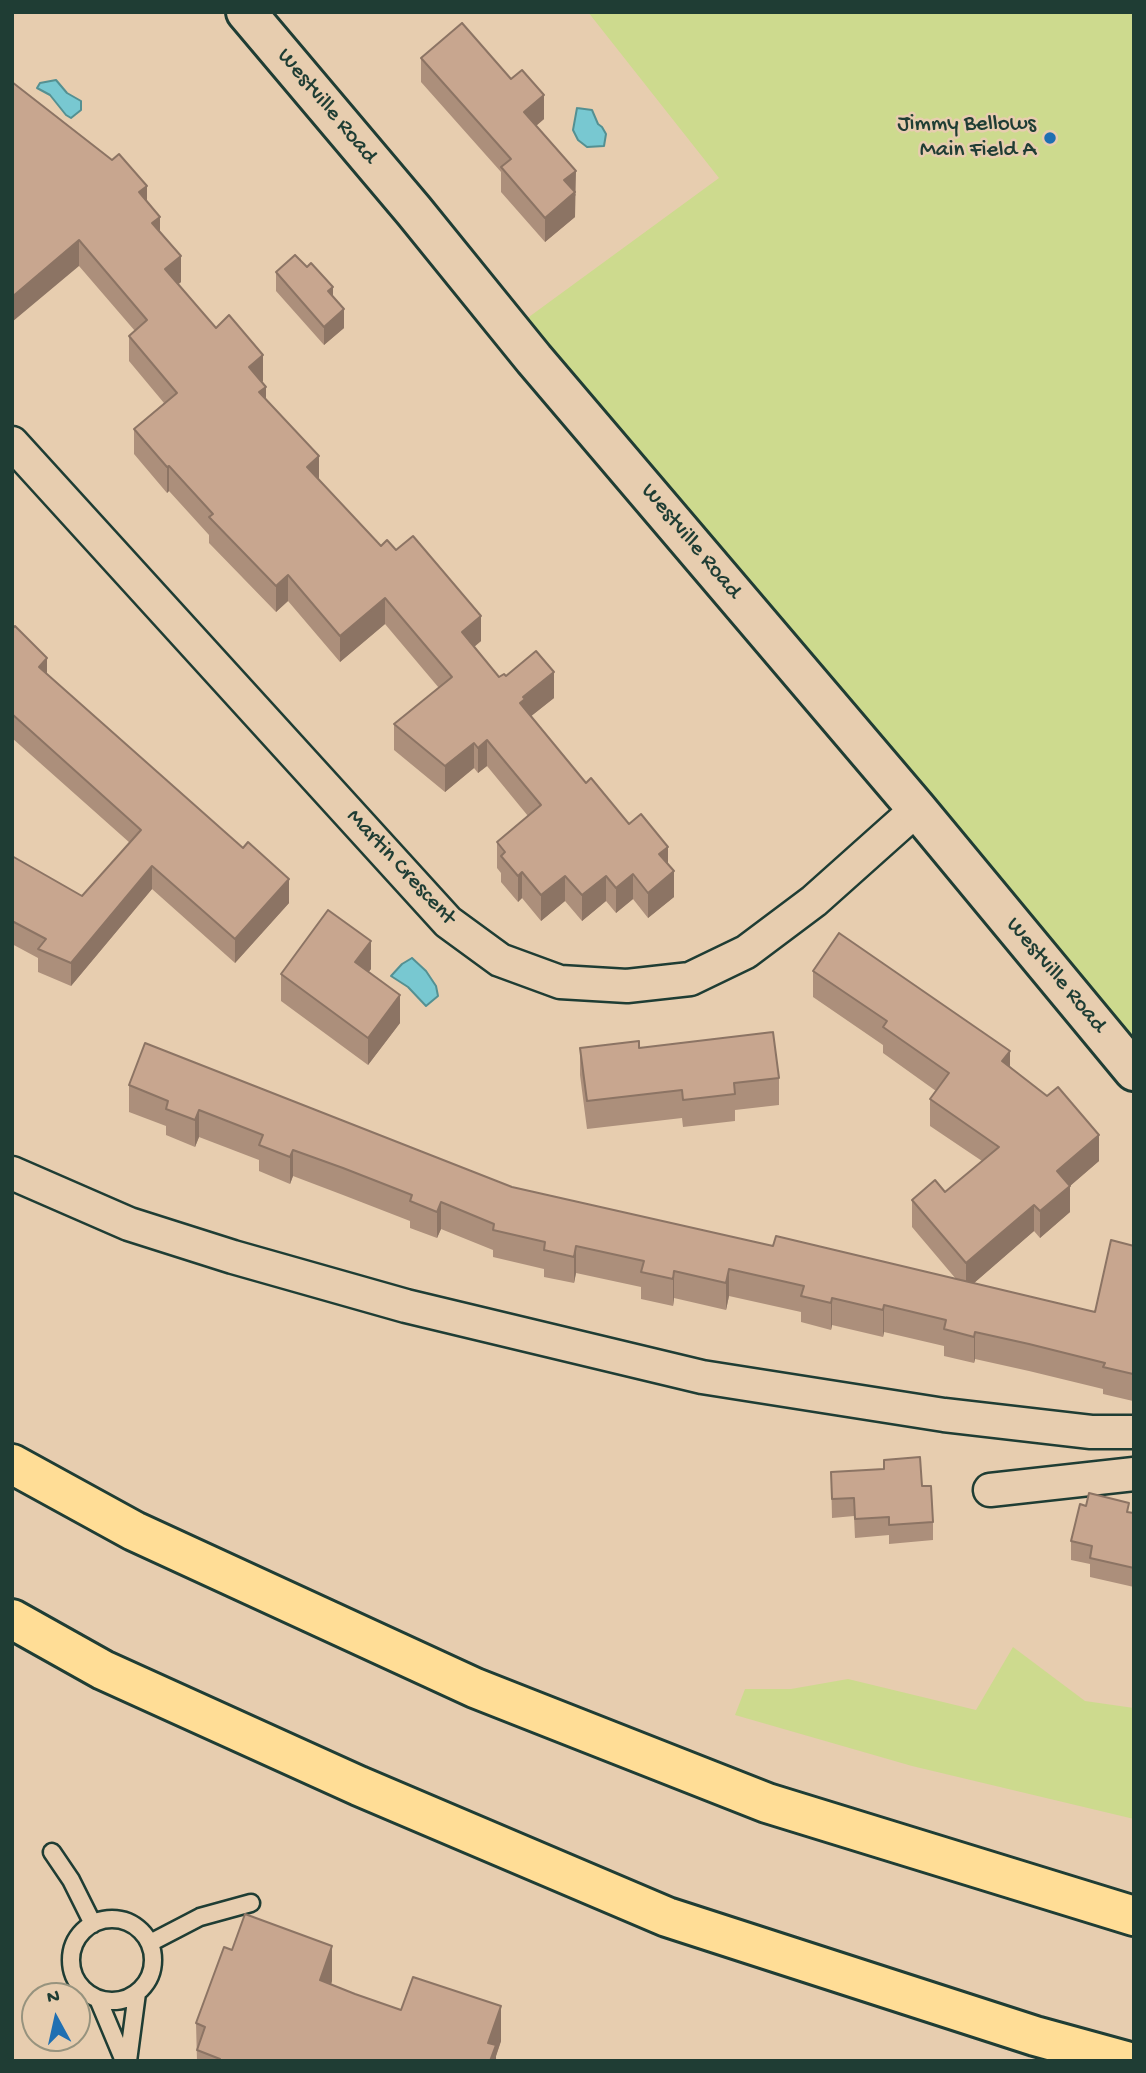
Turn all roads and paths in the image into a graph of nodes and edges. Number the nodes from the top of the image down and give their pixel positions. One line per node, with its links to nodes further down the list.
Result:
1 (261, 19): 3 (street, Westville Road)
2 (12, 443): 3 (street, Martin Crescent)
3 (917, 809): 4 (street, Westville Road)
4 (1127, 1053)
5 (12, 1173): 6 (street)
6 (1134, 1432)
7 (12, 1464): 13 (highway)
8 (1134, 1474): 9 (street)
9 (990, 1490)
10 (12, 1619): 19 (highway)
11 (52, 1852): 14 (lane)
12 (251, 1903): 15 (lane)
13 (1134, 1916)
14 (93, 1924): 15 (lane); 17 (lane)
15 (150, 1943): 16 (lane)
16 (137, 1993): 17 (lane); 18 (lane)
17 (98, 1999): 18 (lane)
18 (126, 2061)
19 (1126, 2061)

